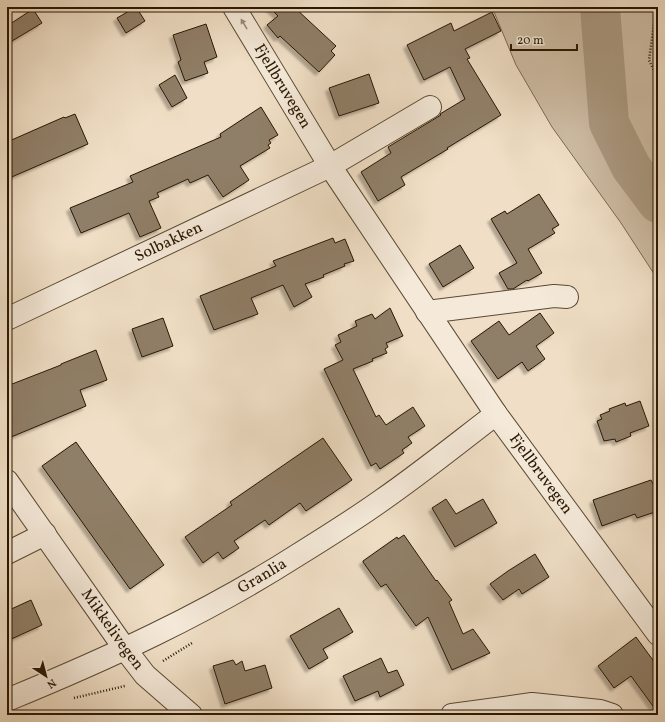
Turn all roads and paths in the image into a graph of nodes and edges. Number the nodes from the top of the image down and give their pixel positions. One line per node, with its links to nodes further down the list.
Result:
1 (234, 7): 5 (street, Fjellbruvegen, one-way to 1)
2 (656, 7): 3 (path)
3 (658, 79)
4 (430, 107): 5 (street)
5 (330, 166): 7 (street, Fjellbruvegen); 8 (street, Solbakken)
6 (567, 297): 7 (street)
7 (427, 312): 9 (street, Fjellbruvegen)
8 (7, 319)
9 (496, 414): 13 (street, Fjellbruvegen); 14 (street, Granlia)
10 (7, 481): 11 (street, Mikkelivegen)
11 (45, 534): 12 (street); 14 (street, Mikkelivegen)
12 (7, 553)
13 (658, 634)
14 (125, 649): 15 (street, Granlia); 16 (street, Mikkelivegen)
15 (7, 700)
16 (191, 715)
17 (452, 715): 18 (street)
18 (612, 715)

